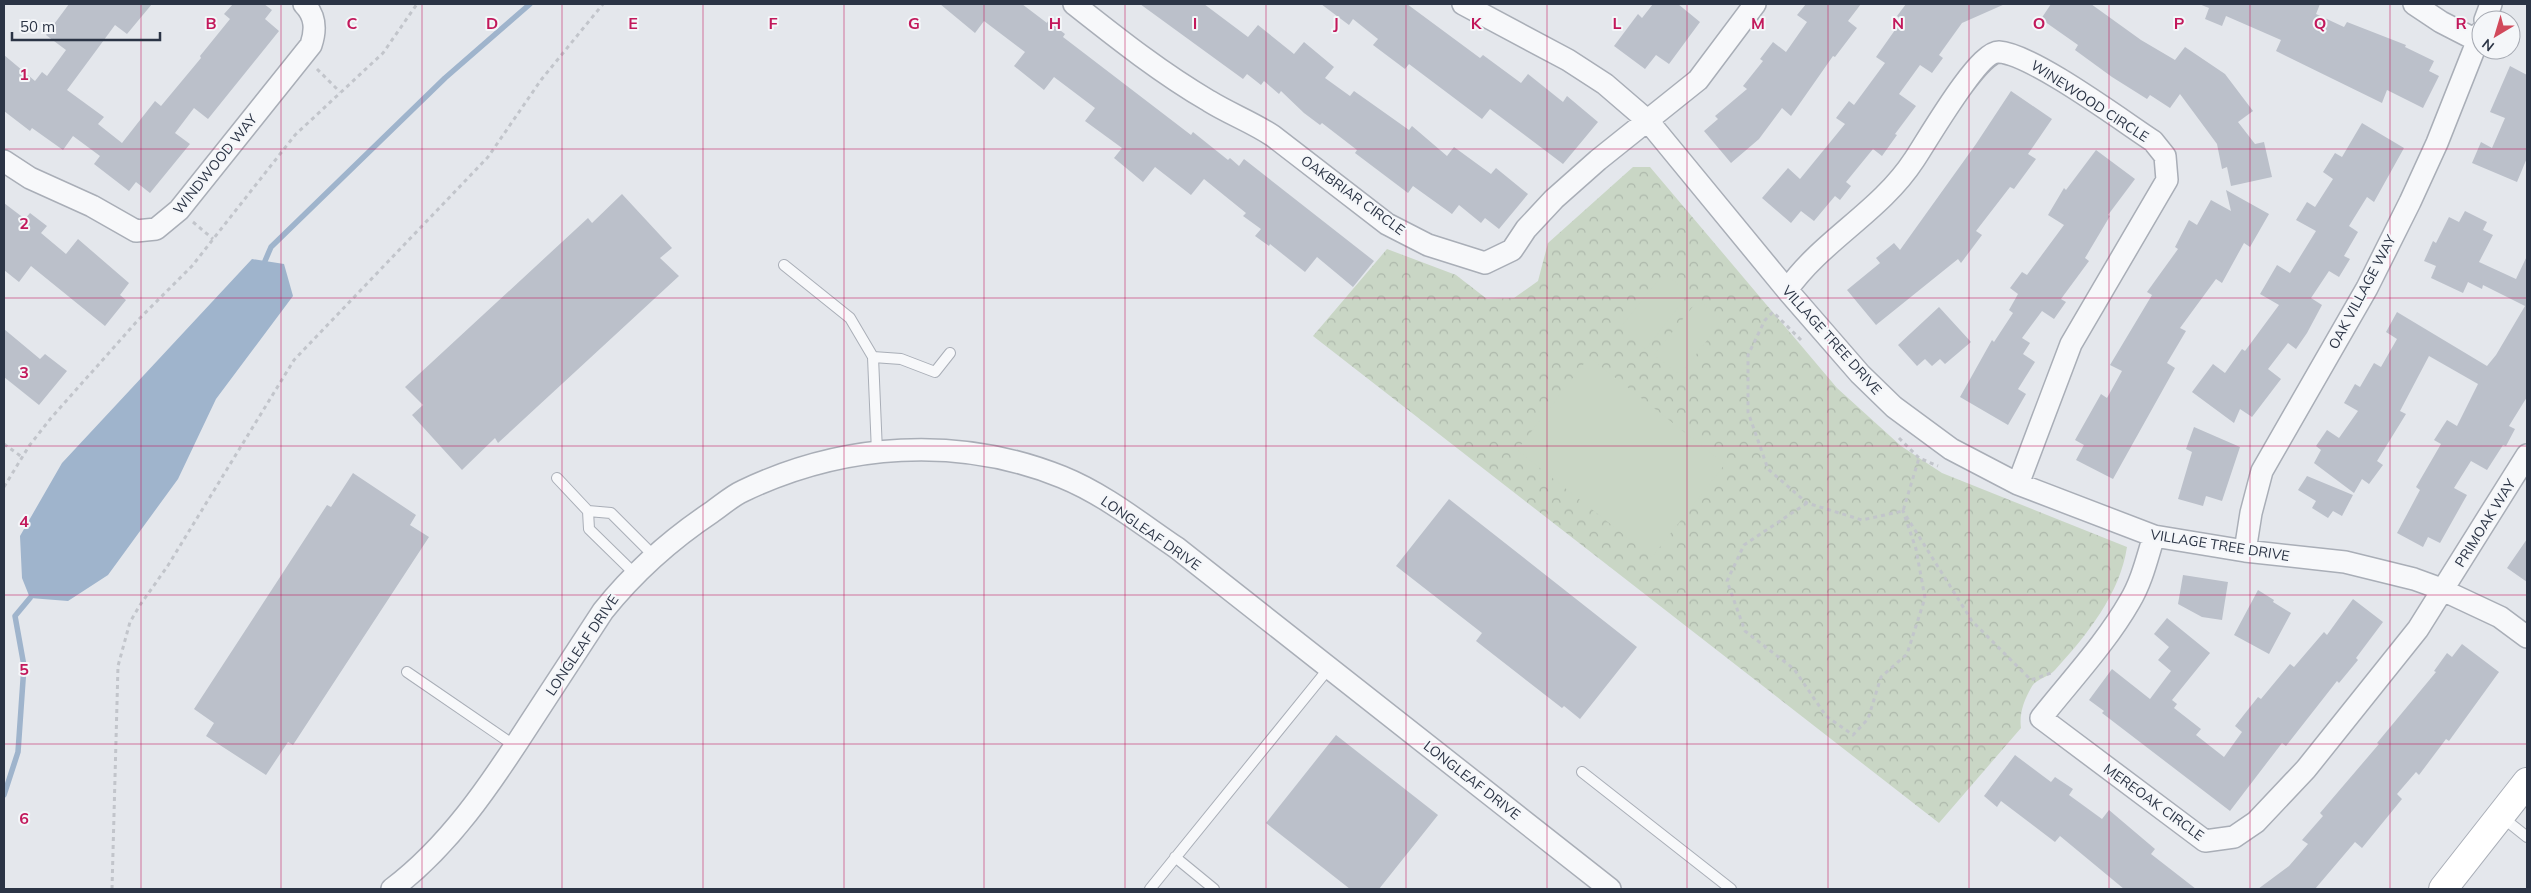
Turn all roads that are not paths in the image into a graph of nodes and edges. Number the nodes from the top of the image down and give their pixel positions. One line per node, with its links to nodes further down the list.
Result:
1 (304, 4): 9 (street, WINDWOOD WAY)
2 (1074, 4): 8 (street, OAKBRIAR CIRCLE)
3 (1464, 4): 8 (street, VILLAGE TREE DRIVE)
4 (1755, 4): 8 (street, OAKBRIAR CIRCLE)
5 (2414, 4): 6 (street)
6 (2471, 33)
7 (2471, 56): 20 (street, OAK VILLAGE WAY)
8 (1648, 121): 11 (street, VILLAGE TREE DRIVE)
9 (4, 161)
10 (784, 265): 13 (lane)
11 (1786, 290): 17 (street, VILLAGE TREE DRIVE); 17 (street, WINEWOOD CIRCLE)
12 (950, 353): 13 (lane)
13 (873, 357): 14 (lane)
14 (877, 452): 21 (street, LONGLEAF DRIVE); 25 (street, LONGLEAF DRIVE)
15 (2527, 455): 23 (street, PRIMOAK WAY)
16 (557, 478): 18 (lane)
17 (2018, 484): 19 (street, VILLAGE TREE DRIVE)
18 (588, 511): 21 (lane); 22 (lane)
19 (2154, 536): 20 (street, VILLAGE TREE DRIVE); 23 (street, MEREOAK CIRCLE)
20 (2245, 551): 23 (street, VILLAGE TREE DRIVE)
21 (654, 556): 22 (street, LONGLEAF DRIVE)
22 (635, 574): 27 (street, LONGLEAF DRIVE)
23 (2442, 591): 24 (street, VILLAGE TREE DRIVE)
24 (2527, 637)
25 (1329, 668): 32 (lane); 36 (street, LONGLEAF DRIVE)
26 (407, 672): 27 (lane)
27 (515, 746): 33 (street, LONGLEAF DRIVE)
28 (1582, 772): 37 (lane)
29 (2527, 782): 30 (main road)
30 (2502, 817): 31 (lane); 38 (main road)
31 (2527, 837)
32 (1175, 857): 34 (lane); 35 (lane)
33 (392, 889)
34 (1150, 889)
35 (1214, 889)
36 (1610, 889)
37 (1731, 889)
38 (2443, 889)

